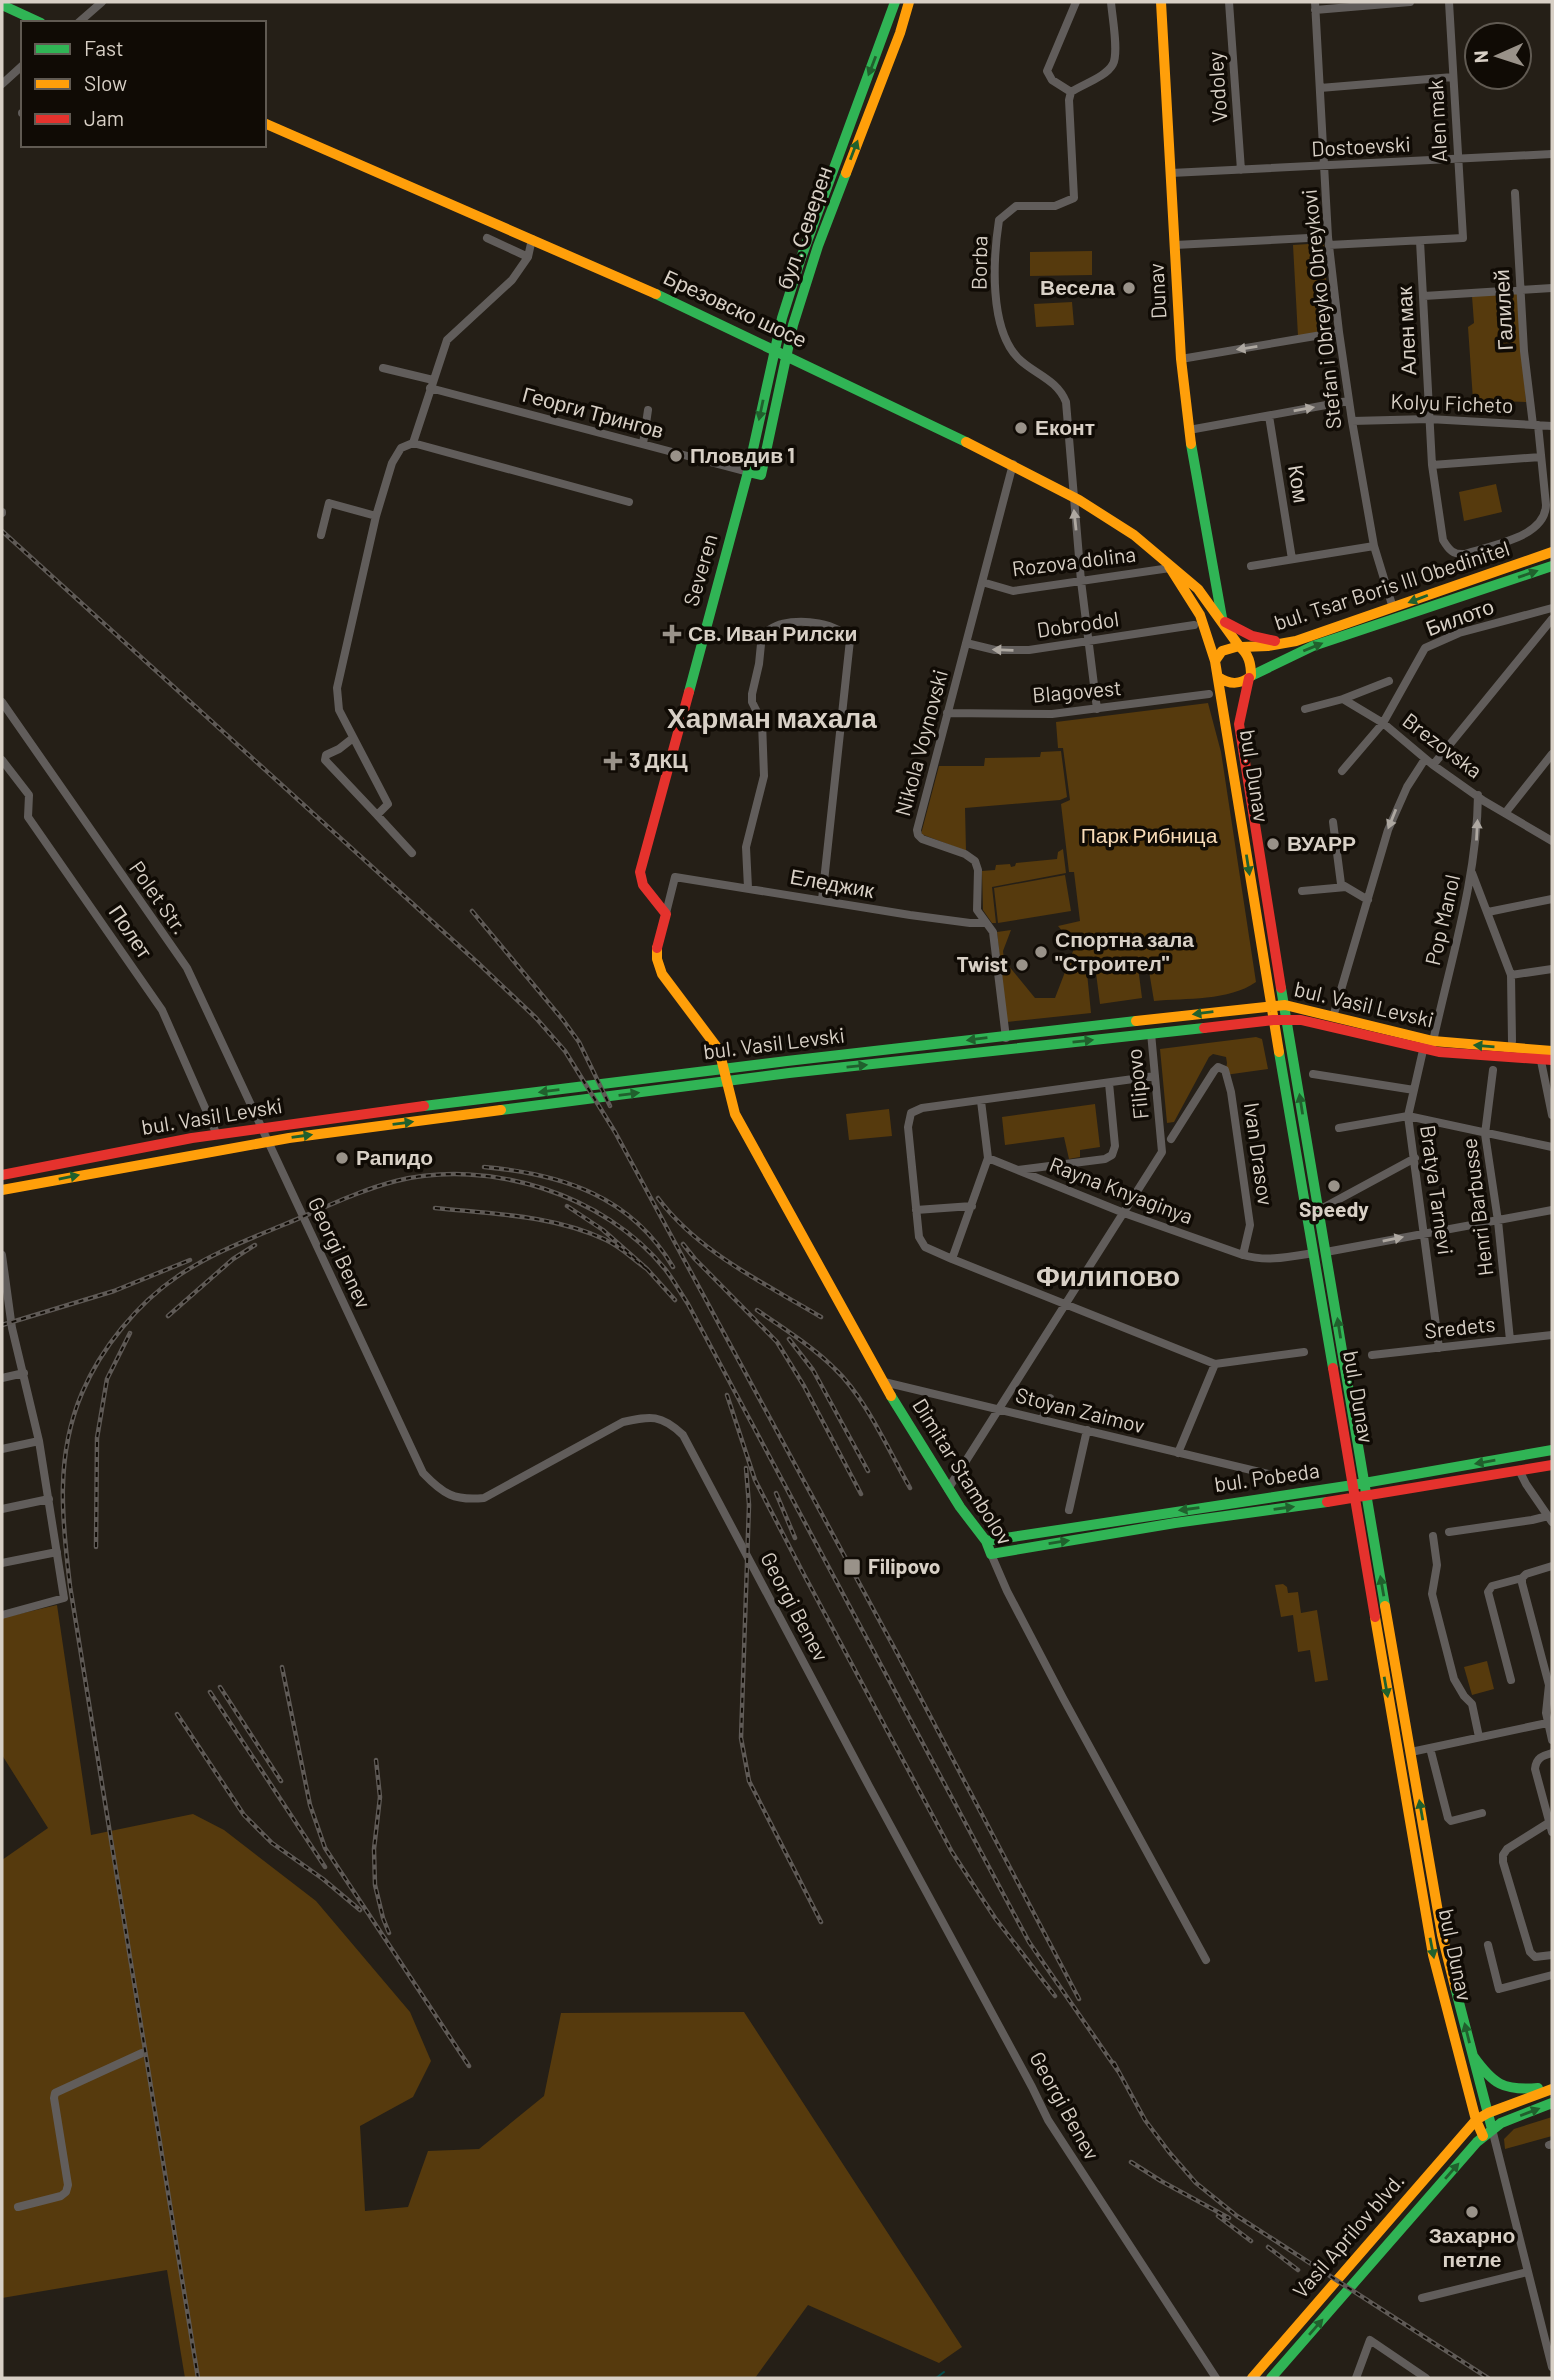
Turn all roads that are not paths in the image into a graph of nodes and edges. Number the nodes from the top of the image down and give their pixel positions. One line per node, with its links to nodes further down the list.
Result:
1 (102, 2): 14 (street)
2 (895, 2): 37 (main road, бул. Северен, one-way to 37)
3 (909, 2): 38 (main road, бул. Северен, one-way to 3)
4 (1076, 2): 19 (street)
5 (1111, 2): 19 (street)
6 (1161, 2): 25 (main road, Dunav)
7 (1229, 2): 24 (street, Vodoley)
8 (1410, 2): 10 (street)
9 (1449, 2): 16 (street, Alen mak)
10 (1361, 3): 12 (street)
11 (2, 5): 13 (main road)
12 (1315, 6): 18 (street, Stefan i Obreyko Obreykovi)
13 (37, 21)
14 (80, 21)
15 (21, 67): 17 (street)
16 (1453, 77): 18 (street); 22 (street, Alen mak)
17 (2, 84)
18 (1320, 88): 23 (street, Stefan i Obreyko Obreykovi)
19 (1071, 92): 56 (street, Borba)
20 (266, 123): 28 (main road, Брезовско шосе)
21 (1552, 154): 22 (street, Dostoevski)
22 (1458, 160): 23 (street, Dostoevski); 30 (street, Alen mak)
23 (1324, 166): 24 (street, Dostoevski); 29 (street, Stefan i Obreyko Obreykovi)
24 (1241, 170): 25 (street, Dostoevski)
25 (1171, 173): 31 (main road, Dunav)
26 (1515, 193): 34 (street, Галилей)
27 (487, 238): 32 (street)
28 (532, 239): 32 (street); 37 (main road, Брезовско шосе)
29 (1329, 241): 30 (street); 31 (street); 36 (street, Stefan i Obreyko Obreykovi)
30 (1420, 241): 35 (street, Ален мак)
31 (1175, 245): 39 (main road, Dunav)
32 (528, 257): 41 (street)
33 (1552, 288): 34 (street)
34 (1521, 290): 35 (street); 47 (street, Галилей)
35 (1424, 296): 45 (street, Ален мак)
36 (1339, 332): 39 (street, one-way to 39); 42 (street, Stefan i Obreyko Obreykovi)
37 (774, 348): 38 (main road, Брезовско шосе); 55 (main road, Severen, one-way to 55)
38 (786, 354): 53 (main road, Брезовско шосе); 55 (main road, бул. Северен)
39 (1181, 359): 49 (main road, Dunav)
40 (383, 368): 41 (street, Георги Трингов)
41 (431, 384): 50 (street); 51 (street, Георги Трингов)
42 (1348, 401): 44 (street, one-way to 42); 46 (street, Stefan i Obreyko Obreykovi)
43 (648, 410): 51 (street)
44 (1269, 416): 49 (street); 63 (street, Ком)
45 (1429, 419): 46 (street, Kolyu Ficheto); 47 (street, Kolyu Ficheto); 54 (street, Ален мак)
46 (1352, 421): 61 (street, Stefan i Obreyko Obreykovi)
47 (1536, 425): 48 (street, Kolyu Ficheto); 52 (street, Галилей)
48 (1552, 426)
49 (1189, 430): 67 (main road, Dunav)
50 (414, 443): 57 (street); 59 (street)
51 (643, 444): 55 (street, Георги Трингов)
52 (1541, 457): 54 (street); 58 (street, Галилей)
53 (1013, 464): 56 (main road, Брезовско шосе); 69 (street, Nikola Voynovski)
54 (1433, 465): 58 (street, Ален мак)
55 (748, 472): 112 (main road, Severen)
56 (1072, 497): 66 (main road, Брезовско шосе); 68 (street, one-way to 56)
57 (629, 502)
58 (1546, 512)
59 (376, 516): 60 (street); 91 (street)
60 (321, 535)
61 (1374, 546): 63 (street); 71 (street, Stefan i Obreyko Obreykovi)
62 (1552, 552): 71 (main road, bul. Tsar Boris III Obedinitel, one-way to 71)
63 (1292, 559): 64 (street)
64 (1251, 566)
65 (1552, 566): 82 (main road, bul. Tsar Boris III Obedinitel, one-way to 65)
66 (1170, 567): 68 (street, Rozova dolina); 70 (main road, Брезовско шосе); 80 (main road, Брезовско шосе)
67 (1214, 577): 70 (main road); 74 (main road, Dunav)
68 (1081, 581): 69 (street, Rozova dolina); 76 (street)
69 (982, 582): 77 (street, Nikola Voynovski)
70 (1198, 589): 74 (main road, Брезовско шосе)
71 (1393, 608): 78 (main road, bul. Tsar Boris III Obedinitel)
72 (1551, 608): 90 (street, Билото)
73 (1552, 619): 94 (street)
74 (1222, 621): 78 (main road); 79 (main road, Брезовско шосе)
75 (1194, 625): 76 (street, Dobrodol)
76 (1089, 642): 77 (street, Dobrodol, one-way to 77); 87 (street)
77 (966, 643): 89 (street, Nikola Voynovski)
78 (1290, 643): 79 (main road, bul. Tsar Boris III Obedinitel)
79 (1240, 646): 80 (main road); 82 (main road)
80 (1215, 661): 81 (main road)
81 (1218, 677): 82 (main road); 116 (main road, bul. Dunav, one-way to 116)
82 (1250, 677): 117 (main road, bul. Dunav)
83 (1389, 681): 85 (street)
84 (1209, 694): 87 (street, Blagovest)
85 (1343, 699): 88 (street); 90 (street, Brezovska)
86 (2, 702): 137 (street, Polet Str.)
87 (1097, 709): 89 (street, Blagovest)
88 (1306, 709)
89 (947, 713): 113 (street, Nikola Voynovski)
90 (1382, 723): 94 (street, Brezovska); 97 (street, Билото)
91 (353, 738): 100 (street); 100 (street)
92 (1552, 754): 95 (street)
93 (2, 760): 140 (street, Полет)
94 (1429, 762): 98 (street, Brezovska); 110 (street, one-way to 110)
95 (1543, 765): 96 (street); 99 (street)
96 (1552, 769)
97 (1342, 772)
98 (1478, 795): 99 (street, Brezovska); 104 (street, Pop Manol, one-way to 98)
99 (1506, 812): 102 (street, Brezovska)
100 (377, 815): 103 (street)
101 (1334, 822): 105 (street)
102 (1552, 841)
103 (412, 853)
104 (1472, 873): 111 (street); 124 (street, Pop Manol)
105 (1346, 887): 107 (street); 110 (street)
106 (748, 888): 108 (street, Еледжик); 108 (street); 112 (street, Еледжик)
107 (1302, 891)
108 (822, 900): 113 (street, Еледжик)
109 (1552, 900): 111 (street)
110 (1368, 901): 118 (street)
111 (1488, 912): 115 (street)
112 (666, 914): 169 (main road, Dimitar Stambolov)
113 (985, 923): 122 (street, Nikola Voynovski)
114 (1552, 969): 115 (street)
115 (1511, 975): 123 (street)
116 (1271, 1005): 117 (main road, bul. Vasil Levski); 120 (main road, bul. Dunav); 122 (main road, bul. Vasil Levski, one-way to 122)
117 (1285, 1005): 118 (main road, bul. Vasil Levski); 119 (main road, bul. Dunav)
118 (1333, 1017): 124 (main road, bul. Vasil Levski)
119 (1287, 1019): 120 (main road, bul. Vasil Levski); 124 (main road, bul. Vasil Levski); 151 (main road, bul. Dunav, one-way to 119)
120 (1273, 1020): 121 (main road, bul. Vasil Levski); 156 (main road, bul. Dunav)
121 (1151, 1033): 125 (main road, bul. Vasil Levski, one-way to 121); 131 (street, Filipovo)
122 (1005, 1036): 125 (street, Nikola Voynovski); 137 (main road, bul. Vasil Levski, one-way to 137)
123 (1512, 1041)
124 (1428, 1045): 127 (main road, bul. Vasil Levski); 133 (street, Bratya Tarnevi)
125 (1007, 1049): 142 (main road, bul. Vasil Levski, one-way to 125)
126 (1552, 1051): 127 (main road, bul. Vasil Levski)
127 (1544, 1056): 135 (street)
128 (1493, 1070): 139 (street, Henri Barbusse)
129 (1214, 1071): 141 (street, Filipovo); 158 (street, Ivan Drasov)
130 (1313, 1074): 133 (street)
131 (1155, 1076): 132 (street); 153 (street, Filipovo)
132 (1109, 1083): 134 (street); 146 (street)
133 (1414, 1090): 136 (street, Bratya Tarnevi)
134 (981, 1101): 144 (street); 150 (street)
135 (1552, 1115)
136 (1408, 1116): 138 (street); 139 (street); 145 (street, Bratya Tarnevi)
137 (263, 1128): 140 (main road, bul. Vasil Levski); 142 (street, Georgi Benev)
138 (1339, 1128)
139 (1485, 1134): 143 (street); 154 (street, Henri Barbusse)
140 (217, 1135): 147 (main road, bul. Vasil Levski)
141 (1171, 1139)
142 (269, 1141): 148 (main road, bul. Vasil Levski, one-way to 142); 222 (street, Georgi Benev)
143 (1552, 1147)
144 (988, 1158): 146 (street, Rayna Knyaginya); 149 (street)
145 (1415, 1158): 151 (street); 155 (street, Bratya Tarnevi)
146 (1017, 1170): 153 (street, Rayna Knyaginya)
147 (2, 1175)
148 (2, 1190)
149 (972, 1206): 150 (street); 159 (street)
150 (916, 1210): 159 (street)
151 (1319, 1210): 156 (main road, bul. Dunav)
152 (1552, 1210): 154 (street, Rayna Knyaginya)
153 (1124, 1213): 158 (street, Rayna Knyaginya); 160 (street, Filipovo)
154 (1498, 1221): 155 (street, Rayna Knyaginya); 162 (street, Henri Barbusse)
155 (1424, 1233): 156 (street, Rayna Knyaginya, one-way to 155); 163 (street, Bratya Tarnevi)
156 (1320, 1253): 158 (street, Rayna Knyaginya); 181 (main road, bul. Dunav)
157 (2, 1255): 167 (street)
158 (1243, 1255)
159 (952, 1259): 160 (street)
160 (1066, 1303): 166 (street); 171 (street, Filipovo)
161 (1552, 1335): 162 (street, Sredets)
162 (1510, 1340): 163 (street, Sredets)
163 (1439, 1348): 165 (street, Sredets)
164 (1304, 1352): 166 (street)
165 (1372, 1355)
166 (1215, 1364): 177 (street)
167 (24, 1373): 168 (street); 174 (street)
168 (2, 1378)
169 (884, 1382): 171 (street, Stoyan Zaimov); 182 (main road, Dimitar Stambolov)
170 (1050, 1398): 172 (street)
171 (998, 1409): 172 (street, Stoyan Zaimov); 182 (street, Filipovo)
172 (1042, 1420): 173 (street, Stoyan Zaimov)
173 (1087, 1430): 177 (street, Stoyan Zaimov); 186 (street)
174 (39, 1441): 175 (street); 184 (street)
175 (2, 1449)
176 (1552, 1450): 181 (main road, bul. Pobeda, one-way to 181)
177 (1178, 1453): 180 (street, Stoyan Zaimov)
178 (1552, 1465): 179 (main road, bul. Pobeda)
179 (1519, 1470): 183 (main road, bul. Pobeda); 187 (street)
180 (1268, 1474)
181 (1359, 1484): 183 (main road, bul. Dunav); 190 (main road, bul. Pobeda, one-way to 190)
182 (948, 1489): 190 (main road, Dimitar Stambolov)
183 (1361, 1498): 192 (main road, bul. Pobeda, one-way to 183); 202 (main road, bul. Dunav, one-way to 183); 216 (main road, bul. Dunav, one-way to 216)
184 (49, 1499): 185 (street); 191 (street)
185 (2, 1509)
186 (1069, 1510)
187 (1550, 1519): 188 (street)
188 (1449, 1532)
189 (1433, 1536): 199 (street)
190 (986, 1541): 192 (main road, Dimitar Stambolov)
191 (57, 1552): 193 (street); 196 (street)
192 (992, 1554): 209 (street, Dimitar Stambolov)
193 (2, 1563)
194 (1552, 1566): 195 (street)
195 (1522, 1578): 197 (street); 198 (street)
196 (2, 1615)
197 (1511, 1680)
198 (1550, 1722): 199 (street); 200 (street)
199 (1479, 1737): 201 (street)
200 (1552, 1740)
201 (1430, 1748): 202 (street); 204 (street)
202 (1411, 1752): 212 (main road, bul. Dunav, one-way to 202)
203 (1552, 1753): 205 (street)
204 (1482, 1814)
205 (1549, 1822): 206 (street); 208 (street)
206 (1552, 1832)
207 (1488, 1945): 210 (street)
208 (1552, 1955)
209 (1206, 1960)
210 (1552, 1975)
211 (142, 2053): 218 (street)
212 (1473, 2056): 213 (main road); 215 (main road, bul. Dunav)
213 (1552, 2088): 215 (main road, Vasil Aprilov blvd.)
214 (1552, 2103): 217 (main road, one-way to 214)
215 (1488, 2113): 216 (main road, Vasil Aprilov blvd.); 217 (main road, bul. Dunav)
216 (1476, 2120): 217 (main road, bul. Dunav); 223 (main road, Vasil Aprilov blvd.)
217 (1488, 2133): 219 (street); 224 (main road, Vasil Aprilov blvd., one-way to 217)
218 (18, 2207)
219 (1528, 2272): 220 (street); 221 (street)
220 (1422, 2298)
221 (1552, 2367)
222 (1216, 2378)
223 (1252, 2378)
224 (1271, 2378)
225 (1356, 2378): 226 (street)
226 (1426, 2378)

